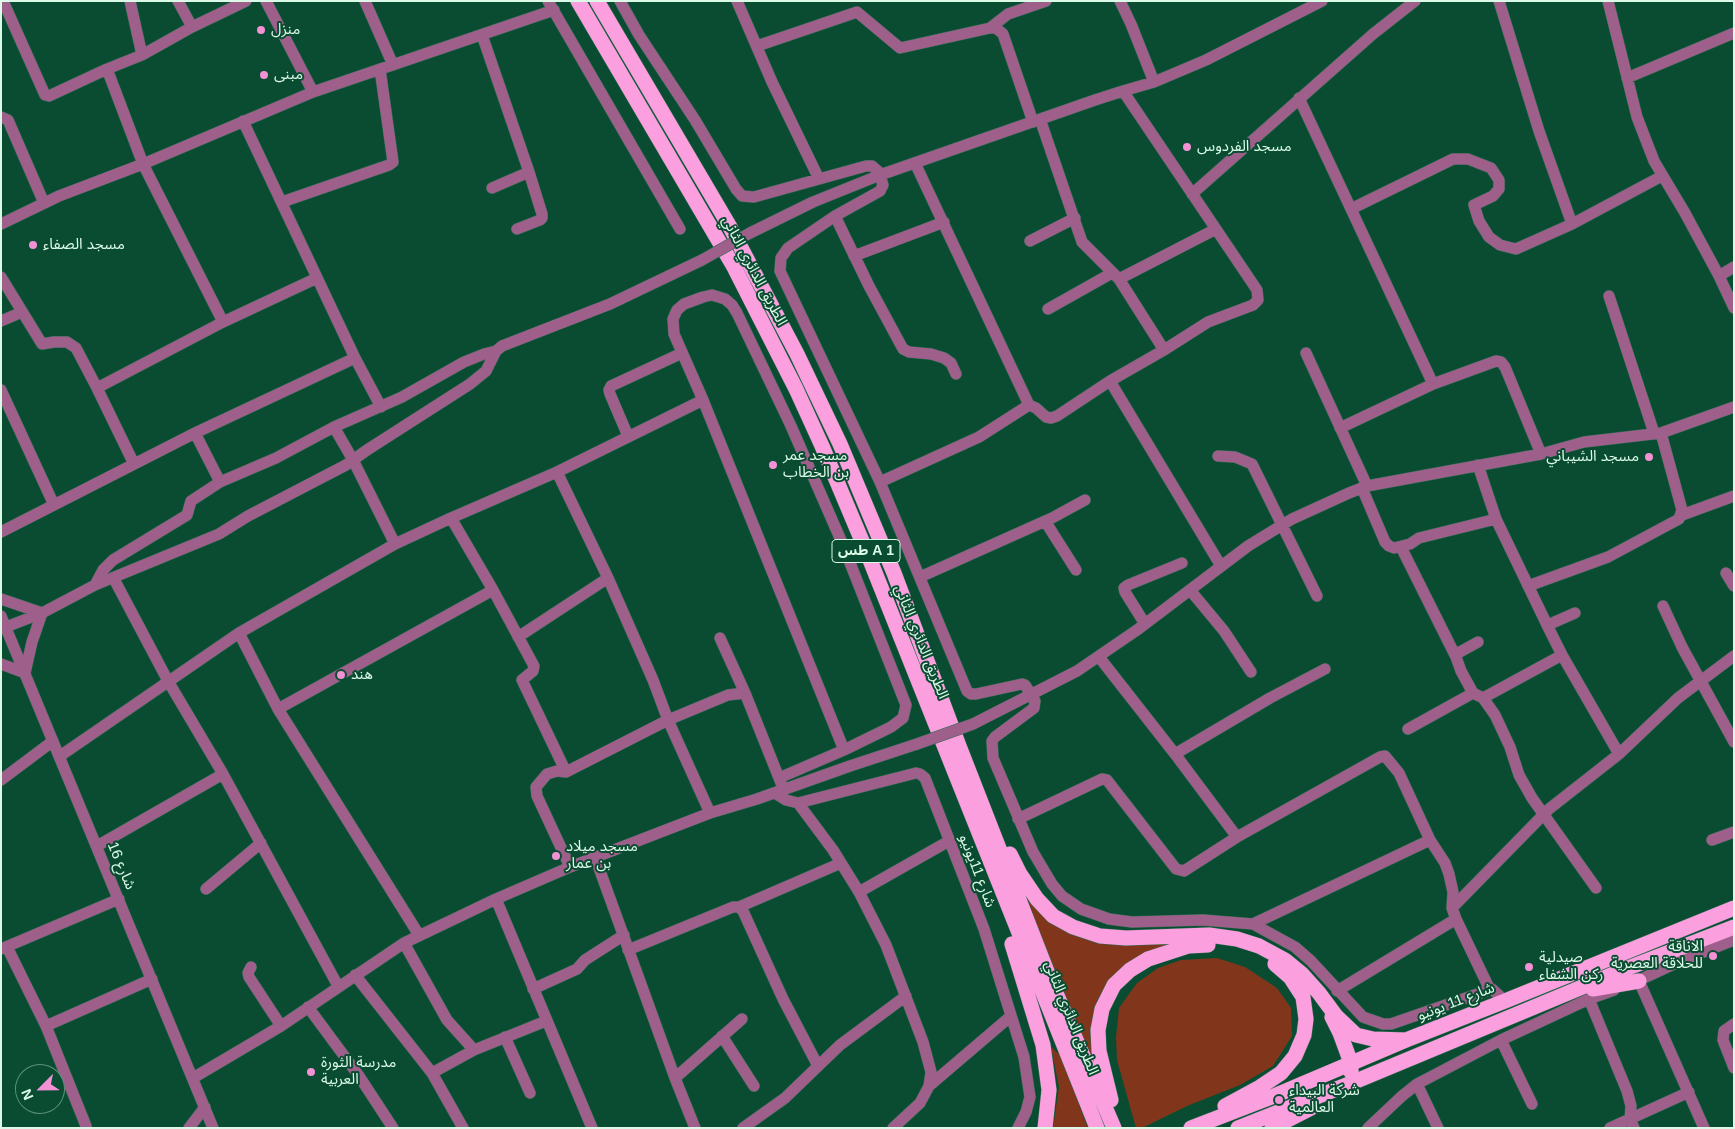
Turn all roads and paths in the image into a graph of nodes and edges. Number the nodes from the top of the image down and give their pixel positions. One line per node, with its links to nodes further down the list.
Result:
1 (3, 1): 26 (street)
2 (130, 1): 23 (street)
3 (178, 1): 18 (street)
4 (246, 1): 18 (street)
5 (266, 1): 29 (street)
6 (366, 1): 24 (street)
7 (578, 1): 161 (highway, الطريق الدائري الثاني / طس A 1)
8 (597, 1): 150 (highway, الطريق الدائري الثاني / طس A 1)
9 (620, 1): 40 (street)
10 (737, 1): 22 (street)
11 (1046, 1): 19 (street)
12 (1120, 1): 28 (street)
13 (1322, 1): 28 (street)
14 (1415, 1): 31 (street)
15 (1499, 1): 50 (street)
16 (1608, 1): 27 (street)
17 (551, 6): 21 (street); 52 (street)
18 (192, 27): 23 (street)
19 (990, 28): 22 (street); 33 (street)
20 (1734, 34): 27 (street)
21 (482, 35): 24 (street); 37 (street)
22 (757, 46): 40 (street)
23 (142, 55): 26 (street)
24 (393, 64): 25 (street)
25 (380, 69): 29 (street); 43 (street)
26 (107, 70): 36 (street)
27 (1627, 78): 39 (street)
28 (1154, 82): 30 (street)
29 (313, 92): 34 (street)
30 (1123, 92): 33 (street); 42 (street)
31 (1300, 98): 42 (street); 45 (street)
32 (1, 117): 44 (street)
33 (1036, 120): 35 (street); 47 (street)
34 (243, 121): 36 (street); 43 (street)
35 (915, 163): 38 (street); 48 (street)
36 (143, 164): 44 (street); 66 (street)
37 (529, 172): 41 (street); 51 (street)
38 (880, 175): 40 (street); 46 (street); 68 (street, bridge)
39 (1662, 176): 50 (street); 58 (street)
40 (819, 179)
41 (492, 188)
42 (1192, 194): 53 (street)
43 (282, 202): 60 (street)
44 (44, 203): 49 (street)
45 (1351, 209): 50 (street); 74 (street)
46 (835, 216): 55 (street); 93 (street)
47 (1075, 218): 54 (street); 57 (street)
48 (944, 222): 55 (street); 78 (street)
49 (1, 224)
50 (1572, 224)
51 (517, 229)
52 (680, 229)
53 (1216, 230): 57 (street); 67 (street)
54 (1030, 240)
55 (854, 256): 72 (street)
56 (1734, 267): 58 (street)
57 (1116, 276): 63 (street); 67 (street)
58 (1718, 276): 62 (street)
59 (1, 277): 64 (street)
60 (317, 278): 66 (street); 71 (street)
61 (1609, 296): 84 (street)
62 (1734, 308)
63 (1048, 309)
64 (22, 312): 65 (street); 75 (street)
65 (1, 321)
66 (223, 322): 75 (street)
67 (1164, 350): 73 (street)
68 (496, 351): 79 (street); 88 (street)
69 (1306, 352): 82 (street)
70 (682, 353): 77 (street); 85 (street); 151 (street)
71 (355, 358): 79 (street); 83 (street)
72 (956, 374)
73 (1110, 381): 78 (street); 109 (street)
74 (1434, 384): 82 (street); 86 (street)
75 (97, 388): 89 (street)
76 (1, 390): 97 (street)
77 (703, 400): 85 (street); 151 (street)
78 (1029, 405): 93 (street)
79 (381, 407): 81 (street)
80 (1734, 407): 84 (street)
81 (334, 427): 88 (street); 92 (street)
82 (1340, 428): 94 (street)
83 (195, 433): 89 (street); 92 (street)
84 (1658, 433): 86 (street); 98 (street)
85 (628, 436): 91 (street)
86 (1541, 454): 90 (street)
87 (1218, 456): 102 (street)
88 (353, 460): 104 (street); 108 (street)
89 (134, 464): 97 (street)
90 (1478, 465): 94 (street); 100 (street)
91 (557, 472): 99 (street); 113 (street)
92 (220, 482): 105 (street)
93 (880, 482): 112 (street)
94 (1364, 487): 102 (street); 106 (street)
95 (1734, 496): 98 (street)
96 (1085, 500): 101 (street)
97 (54, 505): 103 (street)
98 (1682, 514): 116 (street)
99 (450, 518): 104 (street); 118 (street)
100 (1496, 519): 106 (street); 116 (street)
101 (1044, 521): 110 (street); 112 (street)
102 (1282, 525): 109 (street); 120 (street)
103 (1, 532)
104 (395, 544): 128 (street)
105 (133, 547): 108 (street); 115 (street)
106 (1401, 547): 135 (street)
107 (1182, 563): 126 (street)
108 (142, 566): 114 (street)
109 (1221, 566): 119 (street)
110 (1076, 570)
111 (1726, 573): 117 (street)
112 (920, 577): 143 (street)
113 (608, 578): 129 (street); 146 (street)
114 (114, 579): 115 (street); 140 (street)
115 (95, 586): 123 (street)
116 (1528, 586): 127 (street)
117 (1734, 586)
118 (493, 590): 129 (street); 145 (street)
119 (1190, 590): 126 (street); 138 (street)
120 (1318, 596)
121 (1, 598): 123 (street)
122 (1663, 606): 141 (street)
123 (42, 613): 125 (street); 139 (street)
124 (1575, 613): 127 (street)
125 (3, 624): 139 (street, شارع 16)
126 (1145, 624): 134 (street)
127 (1548, 627): 132 (street)
128 (239, 633): 140 (street); 145 (street)
129 (518, 637): 155 (street)
130 (720, 638): 142 (street)
131 (1478, 642): 135 (street)
132 (1562, 655): 144 (street); 153 (street)
133 (1734, 656): 141 (street)
134 (1099, 657): 143 (street); 152 (street)
135 (1456, 657): 144 (street)
136 (1, 664): 139 (street)
137 (1325, 670): 152 (street)
138 (1251, 672)
139 (25, 673): 148 (street, شارع 16)
140 (168, 681): 154 (street); 156 (street)
141 (1700, 681): 149 (street); 153 (street)
142 (745, 694): 146 (street); 157 (street)
143 (1031, 694): 159 (street, bridge); 164 (street)
144 (1478, 696): 147 (street); 163 (street)
145 (278, 709): 185 (street)
146 (668, 720): 155 (street); 162 (street)
147 (1408, 728)
148 (53, 741): 154 (street, شارع 16); 158 (street)
149 (1734, 742)
150 (959, 746): 199 (highway); 245 (highway, الطريق الدائري الثاني / طس A 1)
151 (844, 750): 157 (street)
152 (1175, 754): 166 (street)
153 (1619, 754): 163 (street)
154 (60, 756): 171 (street, شارع 16)
155 (566, 772): 174 (street)
156 (223, 774): 170 (street); 171 (street)
157 (779, 778): 159 (street)
158 (1, 780)
159 (779, 791): 160 (street); 162 (street)
160 (798, 803): 167 (street, شارع 11يونيو); 173 (street)
161 (970, 811): 226 (highway, الطريق الدائري الثاني / طس A 1); 242 (highway)
162 (710, 813): 172 (street)
163 (1544, 815): 175 (street); 182 (street)
164 (1018, 819): 166 (street); 183 (street)
165 (1734, 832): 169 (street)
166 (1238, 837): 168 (street)
167 (949, 840): 177 (street); 205 (street, شارع 11يونيو)
168 (1430, 840): 182 (street); 183 (street)
169 (1712, 840)
170 (261, 843): 176 (street); 195 (street)
171 (96, 846): 178 (street, شارع 16)
172 (595, 857): 174 (street); 186 (street)
173 (842, 863): 177 (street); 180 (street)
174 (570, 867): 179 (street)
175 (1596, 888)
176 (206, 889)
177 (859, 892): 201 (street)
178 (119, 899): 189 (street); 193 (street, شارع 16)
179 (496, 899): 185 (street); 196 (street)
180 (739, 907): 190 (street); 217 (street)
181 (1734, 908): 203 (highway, شارع 11 يونيو)
182 (1454, 914): 197 (street); 198 (street)
183 (1253, 924): 198 (street)
184 (1734, 927): 200 (highway)
185 (419, 935): 188 (street)
186 (624, 935): 190 (street); 196 (street)
187 (1734, 940): 194 (street)
188 (404, 943): 192 (street); 215 (street)
189 (4, 948): 209 (street)
190 (628, 950): 221 (street)
191 (251, 967): 210 (street)
192 (355, 975): 195 (street); 219 (street)
193 (152, 979): 209 (street); 220 (street, شارع 16)
194 (1639, 981): 200 (highway); 202 (street); 227 (street)
195 (338, 986): 204 (street)
196 (533, 989): 207 (street)
197 (1490, 990): 198 (street); 203 (street)
198 (1337, 991)
199 (1320, 993): 213 (highway); 216 (highway)
200 (1562, 995): 222 (highway)
201 (906, 996): 217 (street); 225 (street)
202 (1589, 999): 214 (street); 231 (street)
203 (1505, 1001): 213 (highway, شارع 11 يونيو)
204 (308, 1007): 210 (street); 235 (street)
205 (1011, 1016): 225 (street); 241 (street, شارع 11يونيو)
206 (742, 1019): 211 (street)
207 (546, 1021): 212 (street); 237 (street)
208 (1734, 1024): 218 (street)
209 (46, 1026): 232 (street)
210 (280, 1026): 220 (street)
211 (722, 1036): 221 (street); 224 (street)
212 (505, 1037): 215 (street); 228 (street)
213 (1406, 1040): 216 (highway, شارع 11 يونيو)
214 (1501, 1040): 223 (street); 229 (street)
215 (474, 1050): 219 (street)
216 (1351, 1063): 222 (highway); 247 (highway, شارع 11 يونيو)
217 (818, 1066): 239 (street)
218 (1734, 1068)
219 (432, 1073): 236 (street)
220 (193, 1078): 230 (street, شارع 16)
221 (674, 1078): 238 (street)
222 (1348, 1084): 248 (highway); 249 (highway)
223 (1417, 1084): 250 (street); 251 (street)
224 (754, 1086)
225 (929, 1086): 240 (street)
226 (1080, 1086): 243 (highway); 244 (highway, الطريق الدائري الثاني / طس A 1)
227 (1689, 1092): 231 (street); 253 (street)
228 (530, 1093)
229 (1532, 1104)
230 (205, 1106): 233 (street); 234 (street, شارع 16)
231 (1632, 1123): 252 (street)
232 (86, 1126)
233 (189, 1128)
234 (213, 1128)
235 (393, 1128)
236 (462, 1128)
237 (592, 1128)
238 (695, 1128)
239 (743, 1128)
240 (893, 1128)
241 (1018, 1128)
242 (1045, 1128)
243 (1092, 1128)
244 (1097, 1128)
245 (1116, 1128): 246 (highway)
246 (1187, 1128)
247 (1191, 1128)
248 (1238, 1128)
249 (1272, 1128)
250 (1368, 1128)
251 (1438, 1128)
252 (1610, 1128)
253 (1704, 1128)

